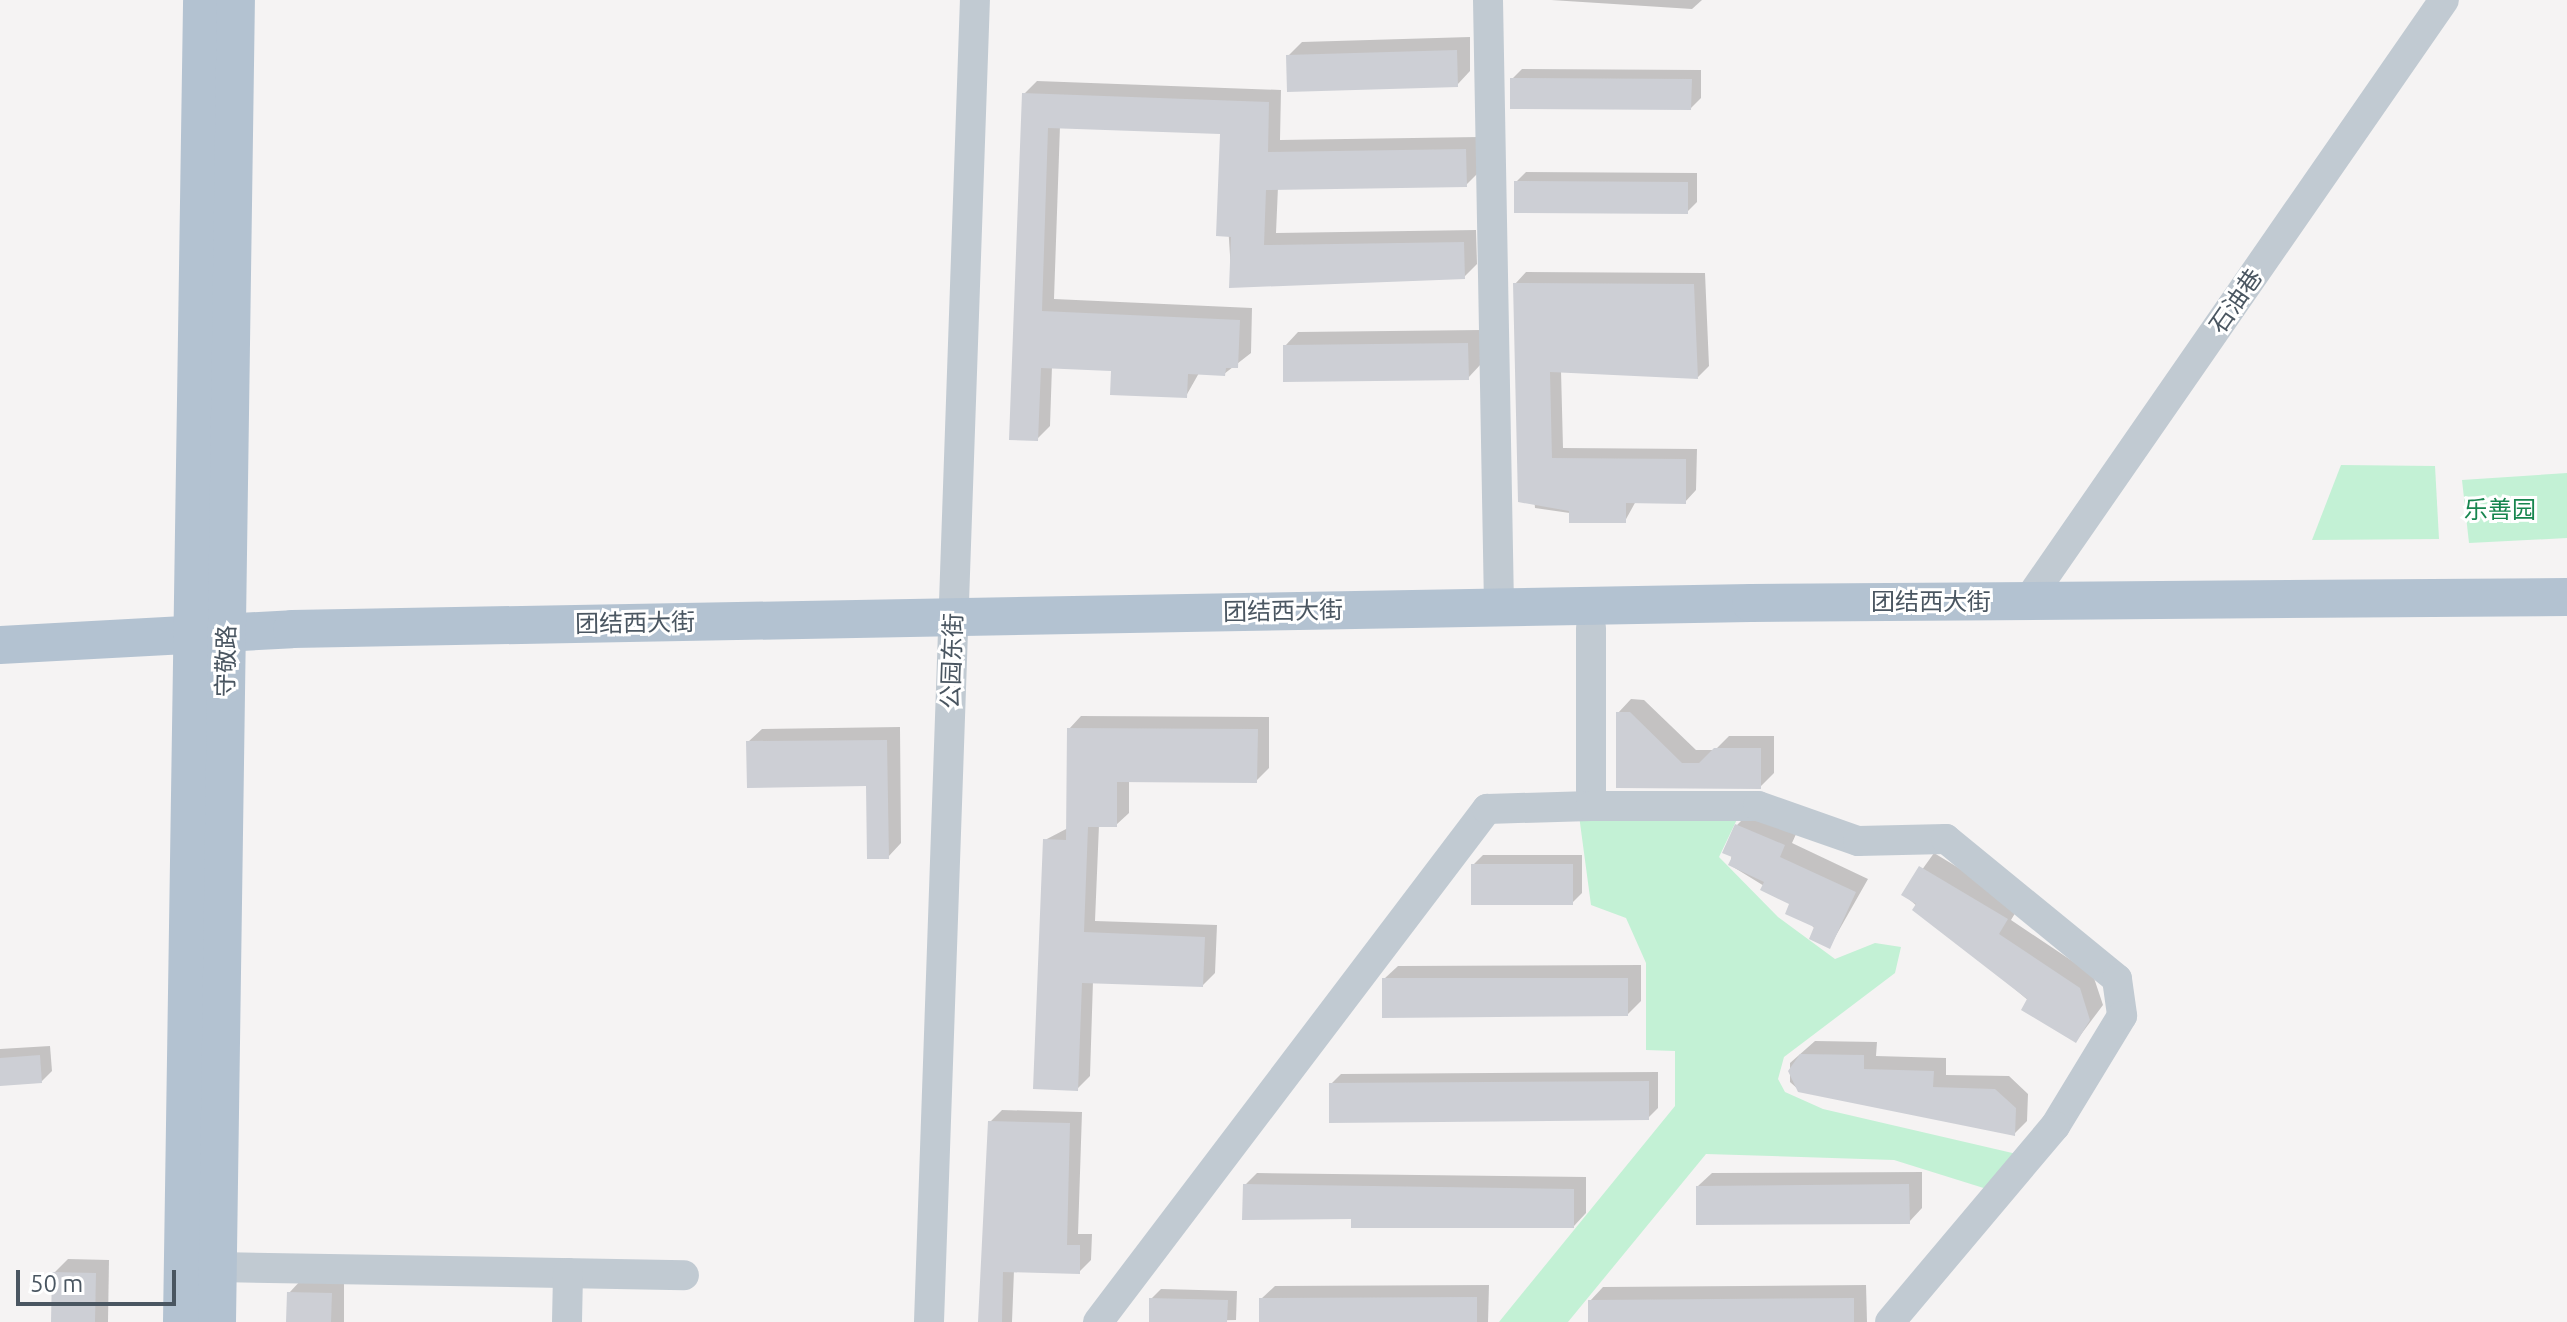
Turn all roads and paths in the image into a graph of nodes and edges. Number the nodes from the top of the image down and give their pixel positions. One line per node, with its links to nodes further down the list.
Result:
1 (202, 0): 13 (main road, 守敬路)
2 (236, 0): 13 (main road, 守敬路)
3 (975, 0): 11 (street, 公园东街)
4 (1488, 0): 8 (street)
5 (2444, 0): 7 (street, 石油巷)
6 (2567, 597): 7 (main road, 团结西大街)
7 (2027, 602): 8 (main road, 团结西大街)
8 (1499, 607): 11 (main road, 团结西大街)
9 (2567, 619): 10 (main road, 团结西大街)
10 (1591, 628): 11 (main road, 团结西大街); 15 (street)
11 (953, 629): 13 (main road, 团结西大街); 22 (street, 公园东街)
12 (0, 645): 13 (main road, 团结西大街)
13 (209, 645): 14 (main road, 团结西大街); 16 (main road, 守敬路); 19 (main road, 守敬路)
14 (0, 667)
15 (1591, 806): 23 (street); 24 (street)
16 (217, 1267): 17 (street); 20 (main road, 守敬路)
17 (568, 1273): 18 (street); 21 (street)
18 (684, 1275)
19 (182, 1322)
20 (217, 1322)
21 (567, 1322)
22 (929, 1322)
23 (1098, 1322)
24 (1890, 1322)

